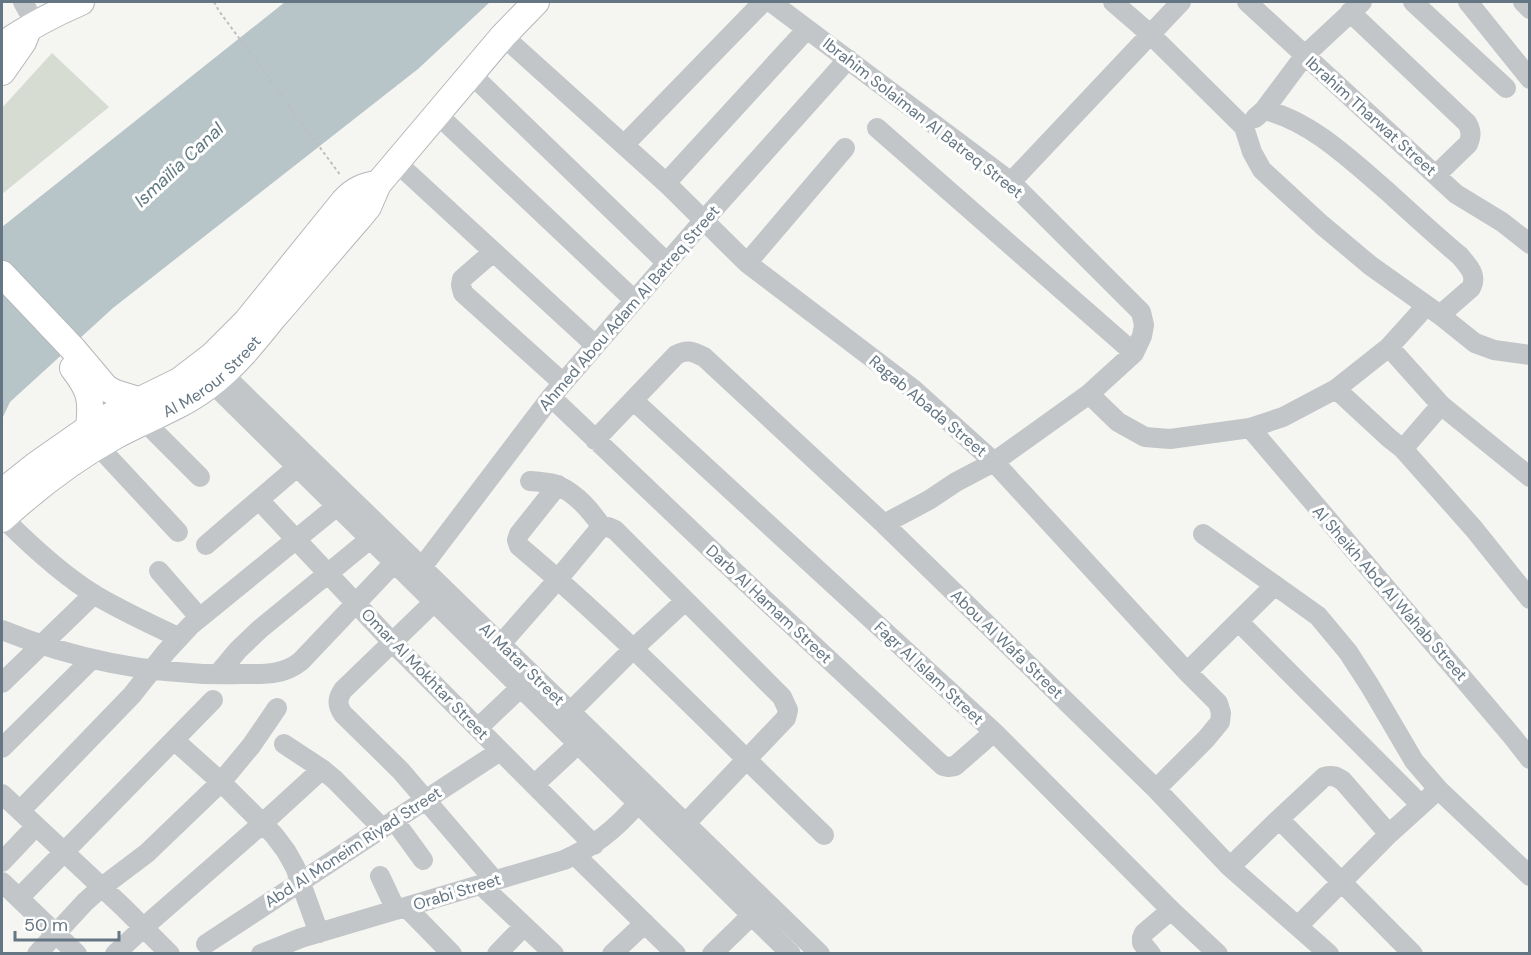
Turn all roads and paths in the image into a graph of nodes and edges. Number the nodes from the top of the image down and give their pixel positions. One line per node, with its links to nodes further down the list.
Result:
1 (81, 2): 14 (main road)
2 (213, 2): 37 (path)
3 (536, 2): 18 (main road, Al Merour Street)
4 (763, 2): 30 (street)
5 (771, 2): 16 (street, Ibrahim Solaiman Al Batreq Street)
6 (1113, 2): 17 (street)
7 (1181, 2): 17 (street)
8 (1413, 2): 25 (street)
9 (1468, 2): 24 (street)
10 (1522, 2): 13 (street)
11 (1253, 3): 20 (street, Ibrahim Tharwat Street)
12 (1359, 4): 20 (street); 33 (street)
13 (1530, 9)
14 (31, 10): 15 (main road); 19 (main road); 22 (main road)
15 (2, 27)
16 (807, 29): 21 (street, Ibrahim Solaiman Al Batreq Street); 35 (street)
17 (1150, 34): 28 (street); 34 (street)
18 (503, 36): 23 (main road, Al Merour Street); 30 (street, Ragab Abada Street)
19 (2, 45)
20 (1305, 55): 26 (street); 33 (street, Ibrahim Tharwat Street)
21 (848, 59): 34 (street, Ibrahim Solaiman Al Batreq Street); 38 (street, Ahmed Abou Adam Al Batreq Street)
22 (2, 72)
23 (471, 74): 27 (main road, Al Merour Street); 41 (street)
24 (1530, 79)
25 (1506, 88)
26 (1264, 110): 28 (street); 46 (street)
27 (437, 114): 32 (main road, Al Merour Street); 45 (street)
28 (1244, 127): 46 (street)
29 (877, 128): 49 (street)
30 (624, 145): 35 (street, Ragab Abada Street)
31 (846, 148): 42 (street)
32 (396, 162): 36 (main road, Al Merour Street); 40 (street)
33 (1437, 175): 39 (street, Ibrahim Tharwat Street)
34 (1011, 182): 49 (street, Ibrahim Solaiman Al Batreq Street)
35 (666, 183): 38 (street, Ragab Abada Street)
36 (378, 184): 37 (main road); 52 (main road, Al Merour Street)
37 (352, 192): 58 (main road, Al Merour Street)
38 (704, 220): 41 (street, Ahmed Abou Adam Al Batreq Street); 42 (street, Ragab Abada Street)
39 (1530, 244)
40 (493, 252): 47 (street); 54 (street, Darb Al Hamam Street)
41 (667, 263): 45 (street, Ahmed Abou Adam Al Batreq Street)
42 (747, 263): 63 (street, Ragab Abada Street)
43 (2, 274): 50 (main road)
44 (2, 291): 50 (main road)
45 (634, 300): 47 (street, Ahmed Abou Adam Al Batreq Street)
46 (1433, 311): 48 (street); 51 (street)
47 (595, 345): 54 (street, Ahmed Abou Adam Al Batreq Street)
48 (1389, 347): 53 (street); 57 (street)
49 (1134, 353): 55 (street)
50 (69, 354): 58 (main road); 60 (main road)
51 (1530, 355)
52 (218, 378): 58 (main road, Al Merour Street); 64 (street, Al Matar Street); 81 (street, Al Matar Street)
53 (1336, 389): 59 (street); 62 (street)
54 (557, 390): 61 (street, Darb Al Hamam Street); 81 (street, Ahmed Abou Adam Al Batreq Street)
55 (1089, 394): 59 (street); 63 (street)
56 (633, 400): 61 (street); 73 (street, Abou Al Wafa Street); 109 (street, Fagr Al Islam Street)
57 (1442, 405): 62 (street); 66 (street)
58 (142, 411): 60 (main road, Al Merour Street); 65 (street)
59 (1250, 428): 115 (street, Al Sheikh Abd Al Wahab Street)
60 (93, 437): 69 (main road, Al Merour Street); 72 (main road, Al Merour Street); 75 (street)
61 (595, 440): 109 (street, Darb Al Hamam Street)
62 (1403, 448): 87 (street)
63 (994, 462): 73 (street); 101 (street, Ragab Abada Street)
64 (297, 467): 70 (street); 71 (street, Al Matar Street)
65 (200, 477)
66 (1530, 477)
67 (530, 481): 68 (street)
68 (558, 485): 74 (street); 84 (street)
69 (2, 492)
70 (259, 500): 77 (street, Omar Al Mokhtar Street); 79 (street)
71 (337, 506): 77 (street); 78 (street, Al Matar Street)
72 (2, 518): 86 (street)
73 (884, 524): 121 (street, Abou Al Wafa Street)
74 (602, 527): 84 (street); 88 (street)
75 (178, 532)
76 (1203, 534): 85 (street)
77 (296, 539): 83 (street, Omar Al Mokhtar Street); 91 (street)
78 (370, 539): 80 (street, Al Matar Street); 83 (street)
79 (206, 545)
80 (394, 563): 89 (street, Al Matar Street); 90 (street)
81 (422, 567): 96 (street, Al Matar Street)
82 (159, 571): 91 (street)
83 (328, 573): 90 (street, Omar Al Mokhtar Street); 102 (street)
84 (558, 579): 96 (street); 98 (street)
85 (1275, 585): 92 (street); 122 (street)
86 (94, 594): 94 (street); 97 (street)
87 (1530, 599)
88 (685, 601): 98 (street); 116 (street)
89 (434, 602): 95 (street); 104 (street, Al Matar Street)
90 (356, 603): 95 (street, Omar Al Mokhtar Street); 102 (street)
91 (200, 617): 94 (street)
92 (1239, 622): 101 (street); 126 (street)
93 (2, 630): 97 (street)
94 (178, 638): 100 (street)
95 (392, 642): 108 (street, Omar Al Mokhtar Street); 124 (street)
96 (501, 644): 107 (street, Al Matar Street)
97 (41, 645): 99 (street); 103 (street)
98 (633, 649): 107 (street); 116 (street)
99 (92, 659): 100 (street); 113 (street)
100 (152, 670): 102 (street); 127 (street)
101 (1187, 672): 121 (street, Ragab Abada Street)
102 (218, 674)
103 (2, 683)
104 (520, 688): 108 (street); 112 (street, Al Matar Street)
105 (213, 700): 110 (street)
106 (277, 708): 119 (street)
107 (570, 711): 118 (street, Al Matar Street)
108 (478, 728): 114 (street, Omar Al Mokhtar Street)
109 (994, 732): 150 (street, Fagr Al Islam Street)
110 (174, 740): 119 (street); 136 (street)
111 (284, 744): 117 (street)
112 (578, 744): 118 (street, Al Matar Street); 120 (street)
113 (2, 748)
114 (500, 751): 120 (street, Omar Al Mokhtar Street); 124 (street, Abd Al Moneim Riyad Street)
115 (1530, 759)
116 (746, 760): 130 (street); 134 (street)
117 (322, 769): 129 (street); 131 (street)
118 (619, 772): 125 (street, Al Matar Street); 130 (street, Al Matar Street)
119 (221, 782): 129 (street); 147 (street)
120 (534, 785): 135 (street, Omar Al Mokhtar Street)
121 (1156, 789): 140 (street, Abou Al Wafa Street)
122 (1439, 790): 126 (street); 142 (street)
123 (2, 796): 127 (street)
124 (425, 800): 131 (street, Abd Al Moneim Riyad Street); 146 (street)
125 (638, 803): 135 (street, Orabi Street); 151 (street, Al Matar Street)
126 (1420, 804): 133 (street)
127 (20, 811): 132 (street)
128 (1279, 819): 133 (street); 140 (street); 145 (street)
129 (263, 823): 144 (street); 155 (street)
130 (686, 823): 171 (street, Al Matar Street)
131 (388, 824): 138 (street); 144 (street, Abd Al Moneim Riyad Street)
132 (36, 826): 136 (street); 139 (street)
133 (1389, 834): 145 (street)
134 (824, 835)
135 (594, 844): 137 (street, Orabi Street)
136 (64, 852): 147 (street); 148 (street)
137 (575, 855): 146 (street, Orabi Street); 152 (street)
138 (423, 860)
139 (2, 862)
140 (1230, 867): 154 (street, Abou Al Wafa Street)
141 (380, 876): 149 (street)
142 (1530, 876)
143 (2, 882): 148 (street)
144 (301, 882): 157 (street); 158 (street, Abd Al Moneim Riyad Street)
145 (1341, 882): 154 (street); 175 (street)
146 (488, 883): 149 (street, Orabi Street); 153 (street)
147 (102, 887): 155 (street); 156 (street)
148 (19, 898): 156 (street)
149 (401, 909): 157 (street, Orabi Street); 165 (street)
150 (1171, 910): 172 (street); 173 (street, Fagr Al Islam Street)
151 (752, 915): 169 (street); 170 (street, Al Matar Street)
152 (645, 923): 159 (street); 168 (street)
153 (524, 926): 166 (street); 167 (street)
154 (1298, 926): 174 (street, Abou Al Wafa Street)
155 (144, 927): 163 (street); 164 (street)
156 (56, 933): 161 (street); 162 (street)
157 (310, 941): 160 (street, Orabi Street)
158 (206, 944)
159 (670, 951)
160 (263, 953)
161 (37, 954)
162 (77, 954)
163 (115, 954)
164 (170, 954)
165 (452, 954)
166 (497, 954)
167 (554, 954)
168 (612, 954)
169 (712, 954)
170 (791, 954)
171 (820, 954)
172 (1151, 954)
173 (1218, 954)
174 (1329, 954)
175 (1413, 954)

